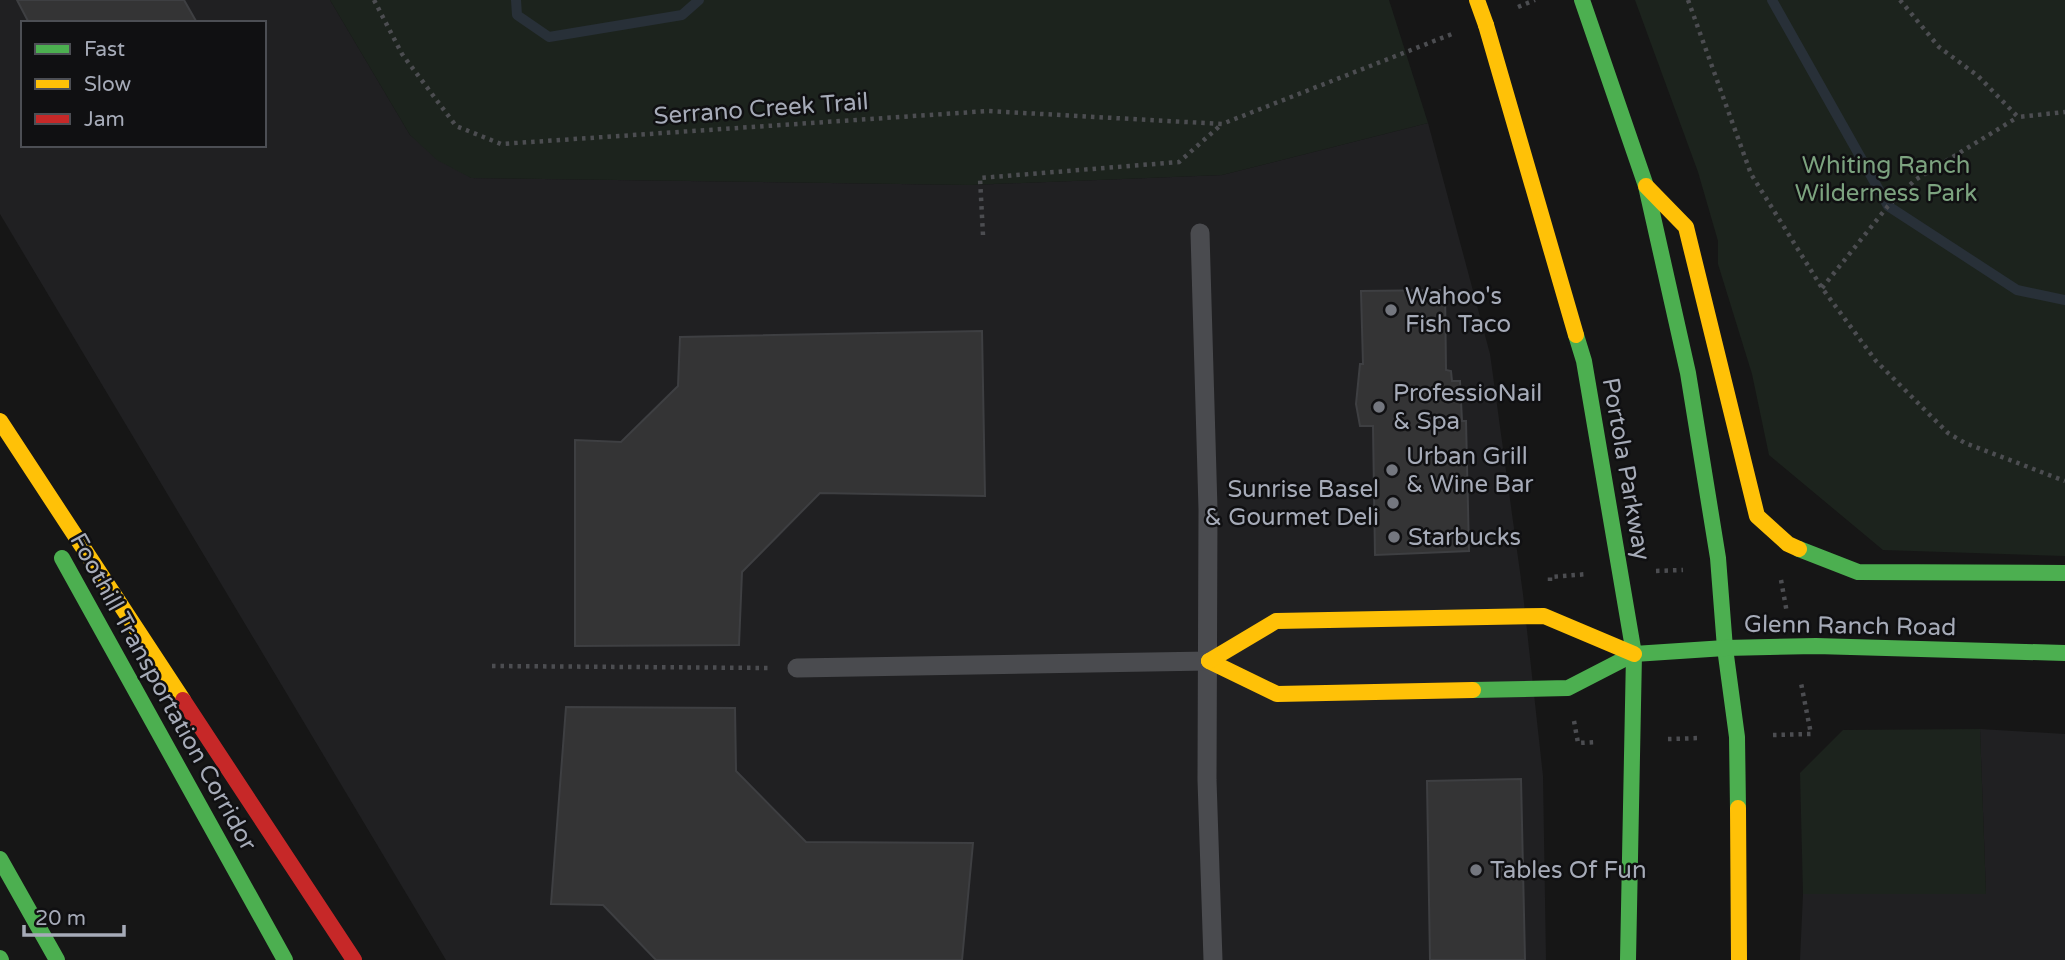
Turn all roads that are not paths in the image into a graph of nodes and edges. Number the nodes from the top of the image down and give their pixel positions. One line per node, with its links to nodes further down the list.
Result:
1 (1477, 0): 12 (main road, Portola Parkway, bridge)
2 (1582, 0): 3 (main road)
3 (1646, 186): 9 (main road); 10 (main road)
4 (1200, 233): 13 (lane)
5 (0, 421): 18 (main road)
6 (0, 446): 7 (main road)
7 (20, 483)
8 (54, 544): 17 (main road, Foothill Transportation Corridor)
9 (2065, 573)
10 (1725, 648): 11 (main road, Glenn Ranch Road); 12 (main road, Glenn Ranch Road); 21 (main road)
11 (2065, 653)
12 (1634, 654): 13 (main road); 13 (main road); 20 (main road, Portola Parkway)
13 (1209, 661): 14 (lane); 19 (lane)
14 (797, 668)
15 (0, 859): 16 (main road)
16 (57, 960)
17 (285, 960)
18 (354, 960)
19 (1213, 960)
20 (1628, 960)
21 (1739, 960)

